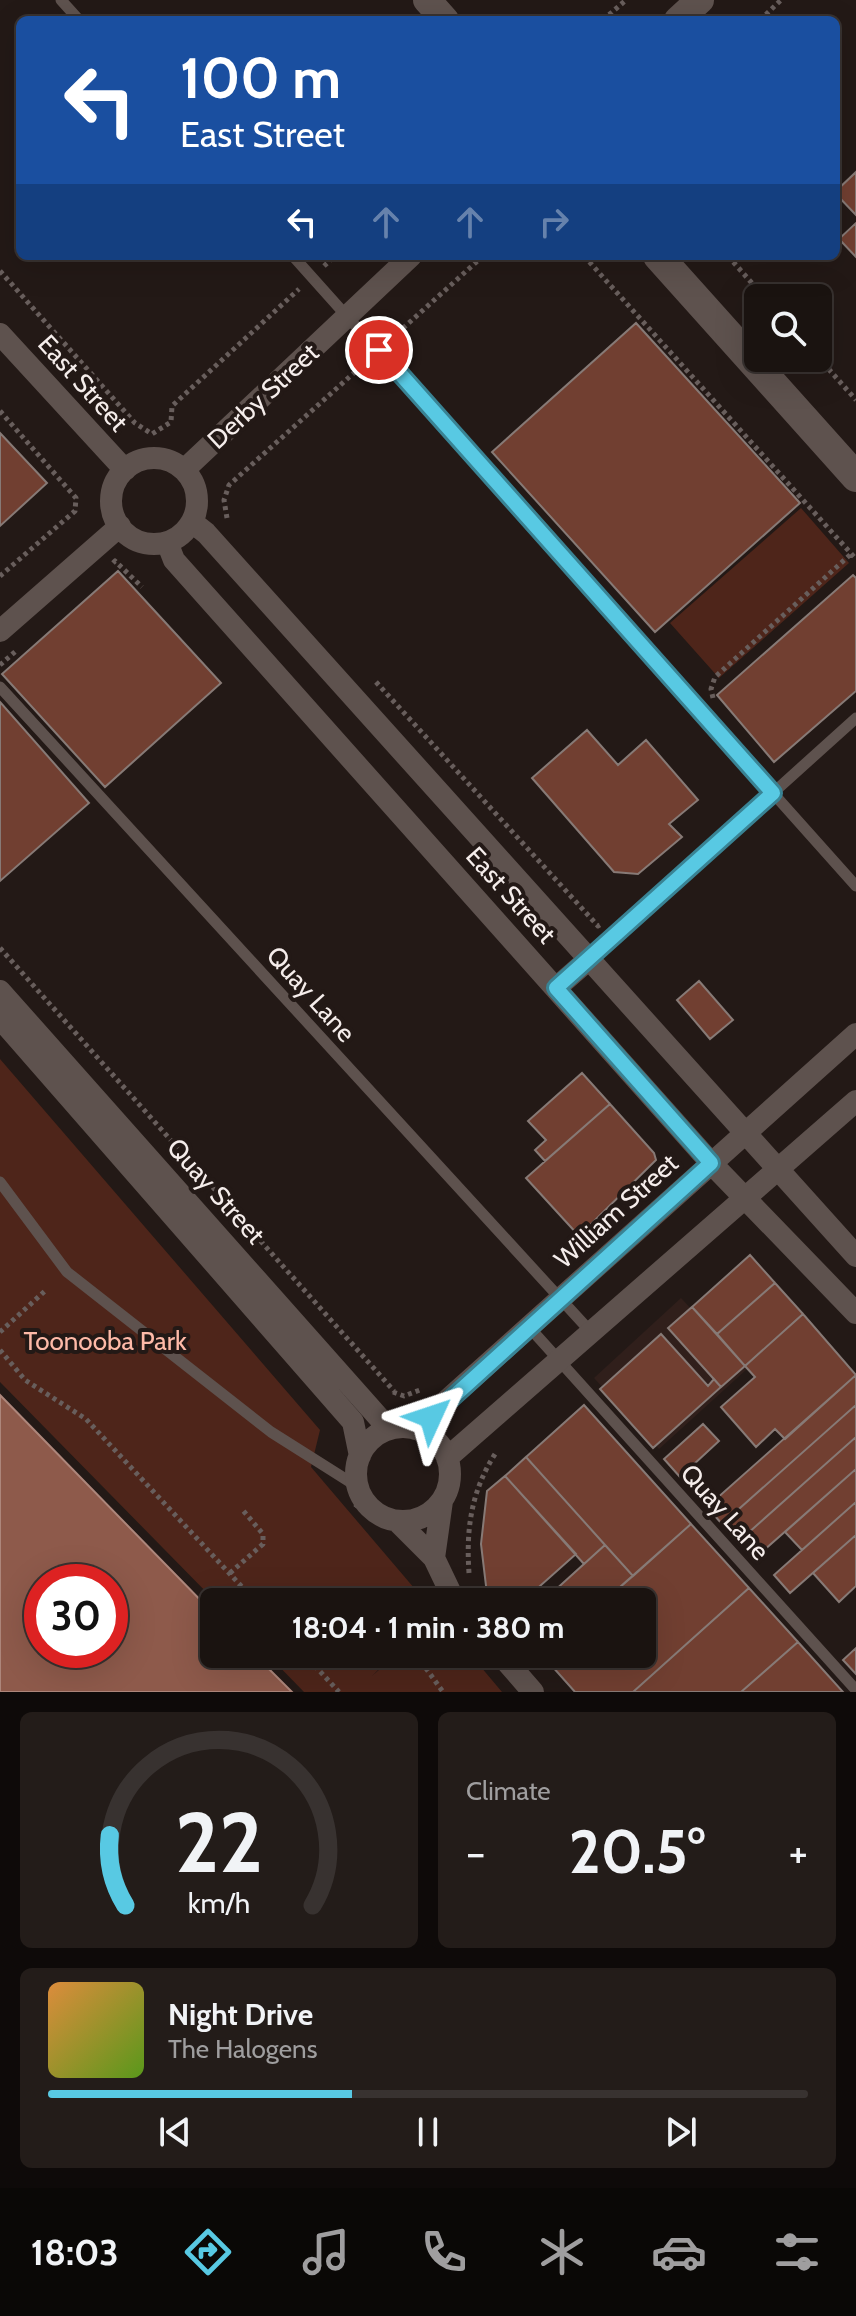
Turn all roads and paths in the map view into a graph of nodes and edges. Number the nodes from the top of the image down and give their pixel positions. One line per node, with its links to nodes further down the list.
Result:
1 (61, 0): 6 (lane)
2 (427, 0): 7 (street)
3 (626, 0): 8 (path)
4 (700, 0): 9 (street)
5 (781, 0): 10 (path)
6 (75, 16)
7 (441, 16)
8 (608, 16)
9 (682, 16)
10 (764, 16)
11 (297, 260): 19 (lane)
12 (331, 260): 19 (path)
13 (407, 260): 21 (street, Derby Street)
14 (479, 260): 23 (path)
15 (588, 260): 34 (path)
16 (662, 260): 29 (main road)
17 (732, 260): 20 (path)
18 (0, 271): 19 (path)
19 (312, 277): 21 (lane)
20 (753, 284)
21 (347, 316): 23 (lane); 28 (street, Derby Street)
22 (0, 334): 27 (street, East Street)
23 (379, 350): 32 (path); 43 (lane)
24 (831, 372): 25 (path)
25 (856, 400)
26 (0, 411): 36 (path)
27 (125, 470): 28 (street); 31 (street)
28 (184, 470): 30 (street)
29 (856, 477)
30 (192, 522): 33 (street); 47 (street, East Street)
31 (120, 526): 33 (street); 38 (street)
32 (236, 528)
33 (167, 542): 48 (street, East Street)
34 (854, 556): 41 (path)
35 (106, 569): 37 (path)
36 (0, 576)
37 (142, 587)
38 (0, 631)
39 (375, 681): 45 (path)
40 (0, 687): 60 (lane, Quay Lane)
41 (719, 710)
42 (856, 718): 43 (lane)
43 (773, 793): 44 (lane); 47 (lane)
44 (856, 886)
45 (598, 926)
46 (0, 948): 68 (path)
47 (588, 960): 48 (street); 53 (street, East Street)
48 (556, 988): 54 (street, East Street)
49 (0, 991): 69 (street, Quay Street)
50 (0, 1018): 73 (street, Quay Street)
51 (856, 1034): 53 (street, William Street)
52 (856, 1101): 55 (street)
53 (744, 1134): 54 (street, William Street); 55 (street, East Street)
54 (711, 1163): 57 (street, East Street); 60 (street, William Street)
55 (778, 1171): 57 (street); 58 (street, East Street)
56 (0, 1182): 75 (lane)
57 (744, 1197): 61 (street, East Street); 63 (street)
58 (856, 1256)
59 (46, 1290): 64 (path)
60 (561, 1299): 62 (street, William Street); 63 (lane, Quay Lane)
61 (856, 1313)
62 (529, 1327): 66 (lane, Quay Lane); 71 (street, William Street)
63 (590, 1331): 66 (street)
64 (0, 1332)
65 (0, 1350): 80 (path)
66 (559, 1360): 74 (street); 87 (lane, Quay Lane)
67 (428, 1385): 68 (path)
68 (394, 1391): 69 (path)
69 (372, 1409): 70 (street, Quay Street)
70 (389, 1429): 71 (street); 73 (street)
71 (415, 1429): 74 (street)
72 (495, 1454): 81 (path)
73 (360, 1456): 75 (street, Quay Street)
74 (447, 1458): 76 (street)
75 (358, 1487): 78 (street)
76 (442, 1501): 78 (street); 79 (street)
77 (241, 1508): 80 (path)
78 (397, 1521): 79 (street)
79 (434, 1558): 83 (street)
80 (230, 1573): 82 (path)
81 (470, 1581)
82 (243, 1588)
83 (448, 1588)
84 (317, 1668): 88 (path)
85 (426, 1668): 89 (path)
86 (512, 1668): 90 (street)
87 (856, 1690)
88 (339, 1692)
89 (443, 1692)
90 (533, 1692)

